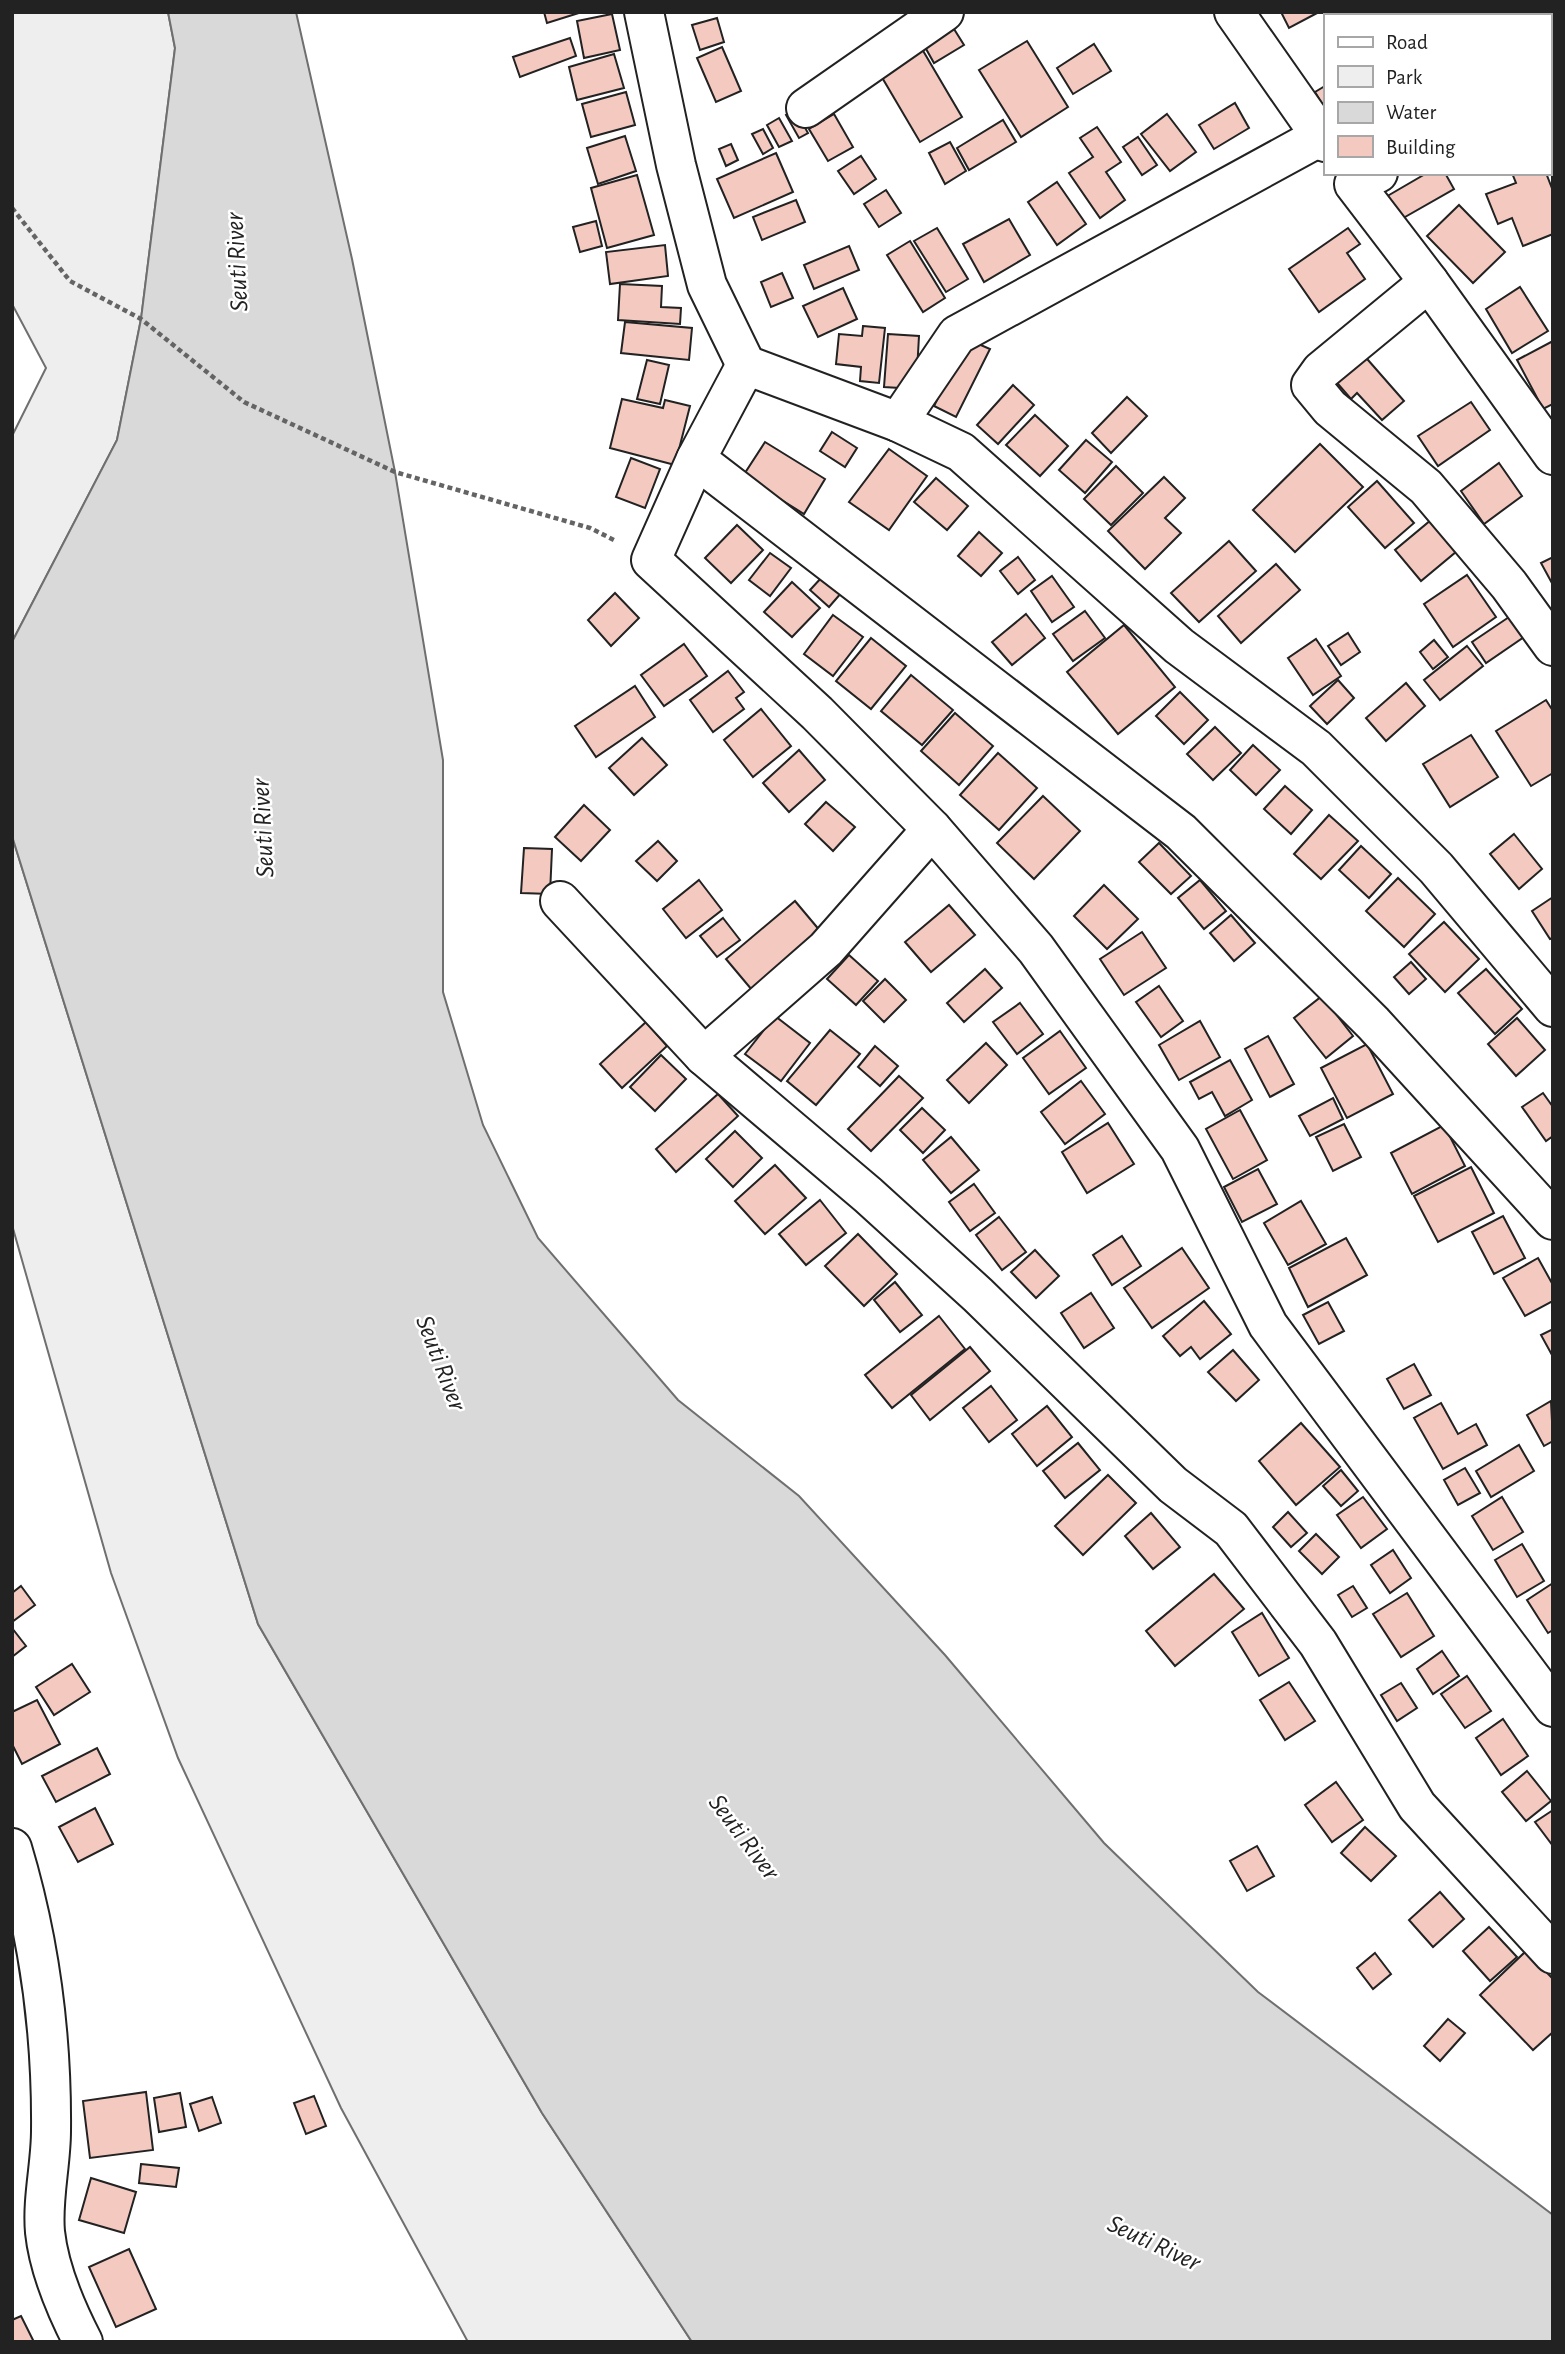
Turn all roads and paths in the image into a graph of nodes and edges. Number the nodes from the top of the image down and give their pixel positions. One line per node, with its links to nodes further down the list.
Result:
1 (644, 12): 9 (street)
2 (944, 12): 4 (street)
3 (1234, 12): 5 (street)
4 (806, 108)
5 (1323, 139): 10 (street)
6 (1359, 177): 8 (street)
7 (12, 208): 13 (path)
8 (1429, 282): 11 (street); 14 (street)
9 (746, 365): 10 (street); 12 (street)
10 (898, 422): 17 (street)
11 (1553, 455)
12 (696, 459): 13 (street); 19 (street)
13 (652, 560): 15 (street)
14 (1553, 646)
15 (932, 829): 18 (street); 20 (street)
16 (560, 901): 18 (street)
17 (1553, 1007)
18 (704, 1056): 22 (street)
19 (1553, 1220)
20 (1553, 1707)
21 (12, 1847): 23 (street)
22 (1553, 1954)
23 (83, 2342)

